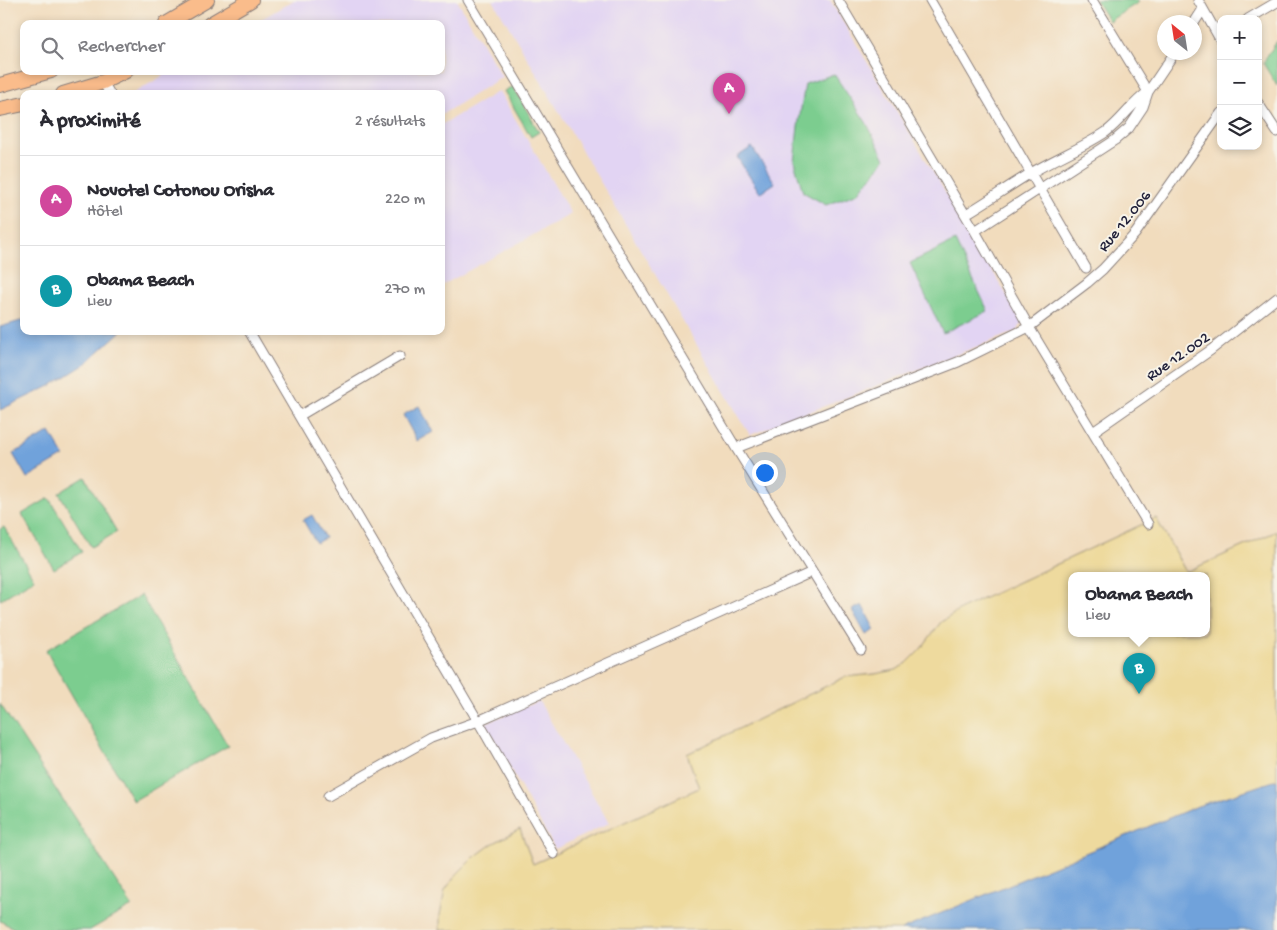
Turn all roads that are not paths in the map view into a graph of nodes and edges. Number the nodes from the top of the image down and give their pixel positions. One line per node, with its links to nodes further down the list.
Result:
1 (208, 0): 12 (main road)
2 (251, 0): 13 (main road)
3 (468, 0): 38 (street)
4 (838, 0): 29 (street)
5 (930, 0): 27 (street)
6 (1092, 0): 21 (street)
7 (1198, 0): 9 (street)
8 (1277, 2): 11 (street)
9 (1203, 9): 10 (street); 14 (street)
10 (1199, 15)
11 (1255, 15)
12 (173, 20)
13 (217, 20)
14 (1217, 32)
15 (1170, 60): 21 (street)
16 (36, 75): 18 (main road)
17 (121, 75): 19 (main road)
18 (0, 85)
19 (106, 88): 20 (main road)
20 (91, 90)
21 (1148, 92): 27 (street); 28 (street)
22 (20, 105): 24 (main road)
23 (1259, 105): 26 (street)
24 (0, 109)
25 (1217, 119): 33 (street, Rue 12.006)
26 (1277, 132)
27 (1031, 172): 28 (street); 29 (street)
28 (1040, 188): 30 (street); 31 (street)
29 (966, 214): 30 (street)
30 (976, 230): 33 (street)
31 (1086, 268)
32 (1277, 298): 37 (street, Rue 12.002)
33 (1029, 327): 37 (street); 38 (street, Rue 12.006)
34 (251, 335): 36 (street)
35 (400, 356): 36 (street)
36 (299, 416): 42 (street)
37 (1093, 432): 39 (street)
38 (736, 448): 40 (street)
39 (1148, 524)
40 (812, 572): 41 (street); 42 (street)
41 (861, 650)
42 (478, 721): 43 (street); 44 (street)
43 (328, 796)
44 (554, 854)

